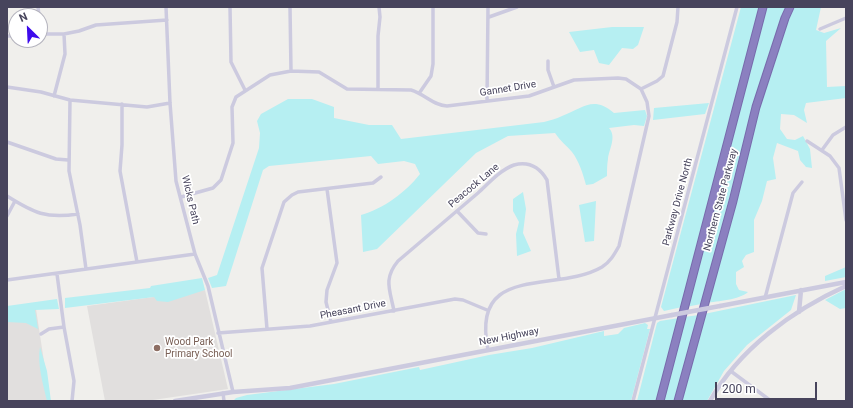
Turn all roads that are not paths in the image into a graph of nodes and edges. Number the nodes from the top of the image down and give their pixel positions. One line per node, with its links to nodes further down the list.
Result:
1 (166, 7): 14 (street, Wicks Path)
2 (230, 7): 24 (street)
3 (290, 7): 19 (street)
4 (378, 7): 22 (street)
5 (433, 7): 25 (street)
6 (488, 7): 12 (street)
7 (517, 7): 12 (street)
8 (678, 7): 23 (street)
9 (737, 7): 64 (street, Parkway Drive North)
10 (763, 7): 78 (highway, Northern State Parkway)
11 (790, 7): 79 (highway, Northern State Parkway)
12 (489, 17): 28 (street)
13 (846, 18): 15 (street)
14 (167, 20): 17 (street); 29 (street, Wicks Path)
15 (820, 29)
16 (48, 34): 17 (street)
17 (64, 34): 26 (street)
18 (548, 61): 21 (street)
19 (291, 71): 22 (street, Gannet Drive); 24 (street, Gannet Drive)
20 (7, 87): 26 (street)
21 (554, 87): 23 (street, Gannet Drive); 28 (street, Gannet Drive)
22 (378, 89): 25 (street, Gannet Drive)
23 (641, 89): 53 (street)
24 (245, 90): 42 (street, Gannet Drive)
25 (420, 92): 28 (street, Gannet Drive)
26 (54, 96): 27 (street)
27 (70, 100): 30 (street); 35 (street)
28 (487, 101)
29 (170, 103): 30 (street); 42 (street, Wicks Path)
30 (122, 104): 50 (street)
31 (846, 127): 34 (street)
32 (807, 141): 34 (street)
33 (7, 142): 35 (street)
34 (822, 150): 38 (street)
35 (68, 160): 45 (street)
36 (381, 177): 40 (street)
37 (846, 177): 38 (street)
38 (840, 178): 47 (street)
39 (802, 182): 60 (street)
40 (327, 189): 65 (street); 67 (street)
41 (7, 196): 43 (street)
42 (181, 197): 49 (street, Wicks Path)
43 (15, 201): 45 (street); 46 (street)
44 (457, 211): 48 (street); 53 (street, Peacock Lane); 61 (street, Peacock Lane)
45 (78, 214): 51 (street)
46 (7, 216)
47 (846, 220)
48 (486, 234)
49 (195, 254): 50 (street); 68 (street, Wicks Path)
50 (137, 262): 51 (street)
51 (86, 269): 52 (street)
52 (57, 274): 54 (street); 66 (street)
53 (559, 279): 62 (street)
54 (7, 280)
55 (846, 282): 56 (street, New Highway)
56 (828, 286): 58 (street, New Highway); 59 (street)
57 (846, 286): 59 (street)
58 (801, 290): 60 (street, New Highway); 63 (street)
59 (829, 295): 63 (street)
60 (765, 298): 64 (street, New Highway, bridge)
61 (394, 310): 62 (street, Pheasant Drive); 65 (street, Pheasant Drive)
62 (487, 310): 70 (street)
63 (799, 312): 71 (street)
64 (655, 319): 70 (street, New Highway); 77 (street, Parkway Drive North)
65 (331, 322): 67 (street, Pheasant Drive)
66 (64, 327): 69 (street); 74 (street)
67 (267, 329): 68 (street, Pheasant Drive)
68 (218, 333): 72 (street, Wicks Path)
69 (41, 334)
70 (488, 350): 72 (street, New Highway)
71 (732, 372): 80 (street); 81 (street)
72 (233, 392): 73 (street, New Highway)
73 (223, 393): 75 (street, New Highway); 76 (street)
74 (72, 401)
75 (175, 401)
76 (224, 401)
77 (633, 401)
78 (660, 401)
79 (678, 401)
80 (710, 401)
81 (771, 401)

